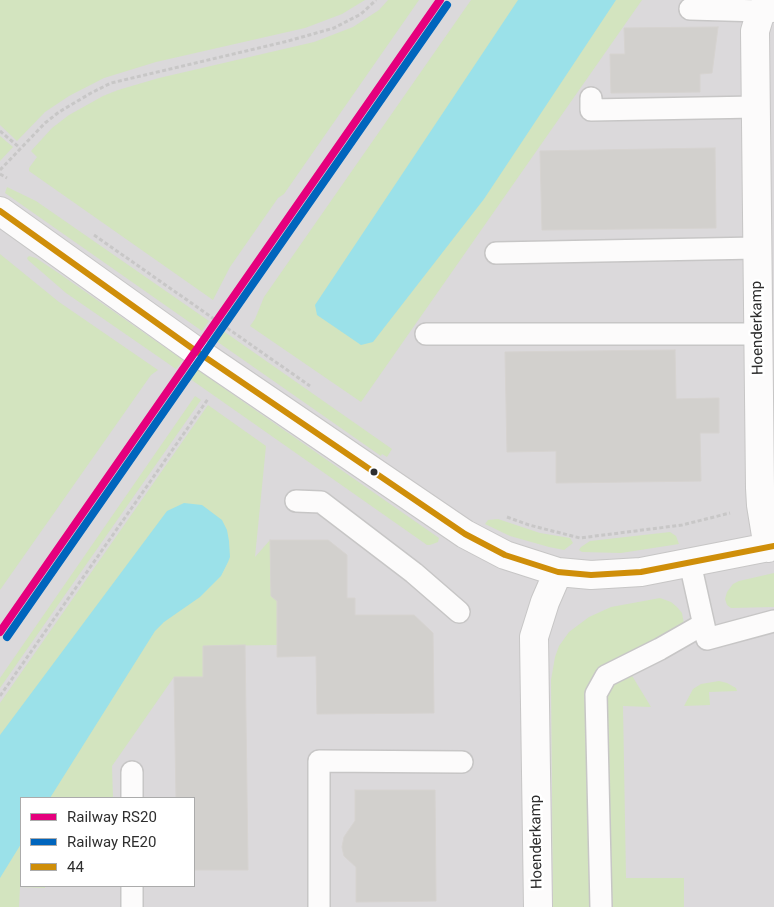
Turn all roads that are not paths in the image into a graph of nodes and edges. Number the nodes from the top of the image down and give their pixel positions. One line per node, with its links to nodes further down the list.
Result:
1 (690, 9): 2 (lane)
2 (768, 9): 4 (street, Hoenderkamp)
3 (591, 98): 4 (lane)
4 (765, 107): 6 (street, Hoenderkamp)
5 (0, 211): 13 (street, Hoenderkamp)
6 (757, 248): 7 (lane); 9 (street, Hoenderkamp)
7 (496, 253)
8 (426, 334): 9 (lane)
9 (764, 350): 11 (street, Hoenderkamp)
10 (296, 501): 14 (lane)
11 (771, 547): 12 (street, Hoenderkamp)
12 (690, 563): 13 (street, Hoenderkamp); 16 (lane)
13 (558, 572): 23 (street, Hoenderkamp)
14 (459, 612)
15 (774, 621): 16 (lane)
16 (702, 625): 24 (lane)
17 (462, 762): 22 (lane)
18 (132, 772): 19 (lane)
19 (132, 797)
20 (132, 887): 21 (lane)
21 (132, 907)
22 (320, 907)
23 (538, 907)
24 (601, 907)

